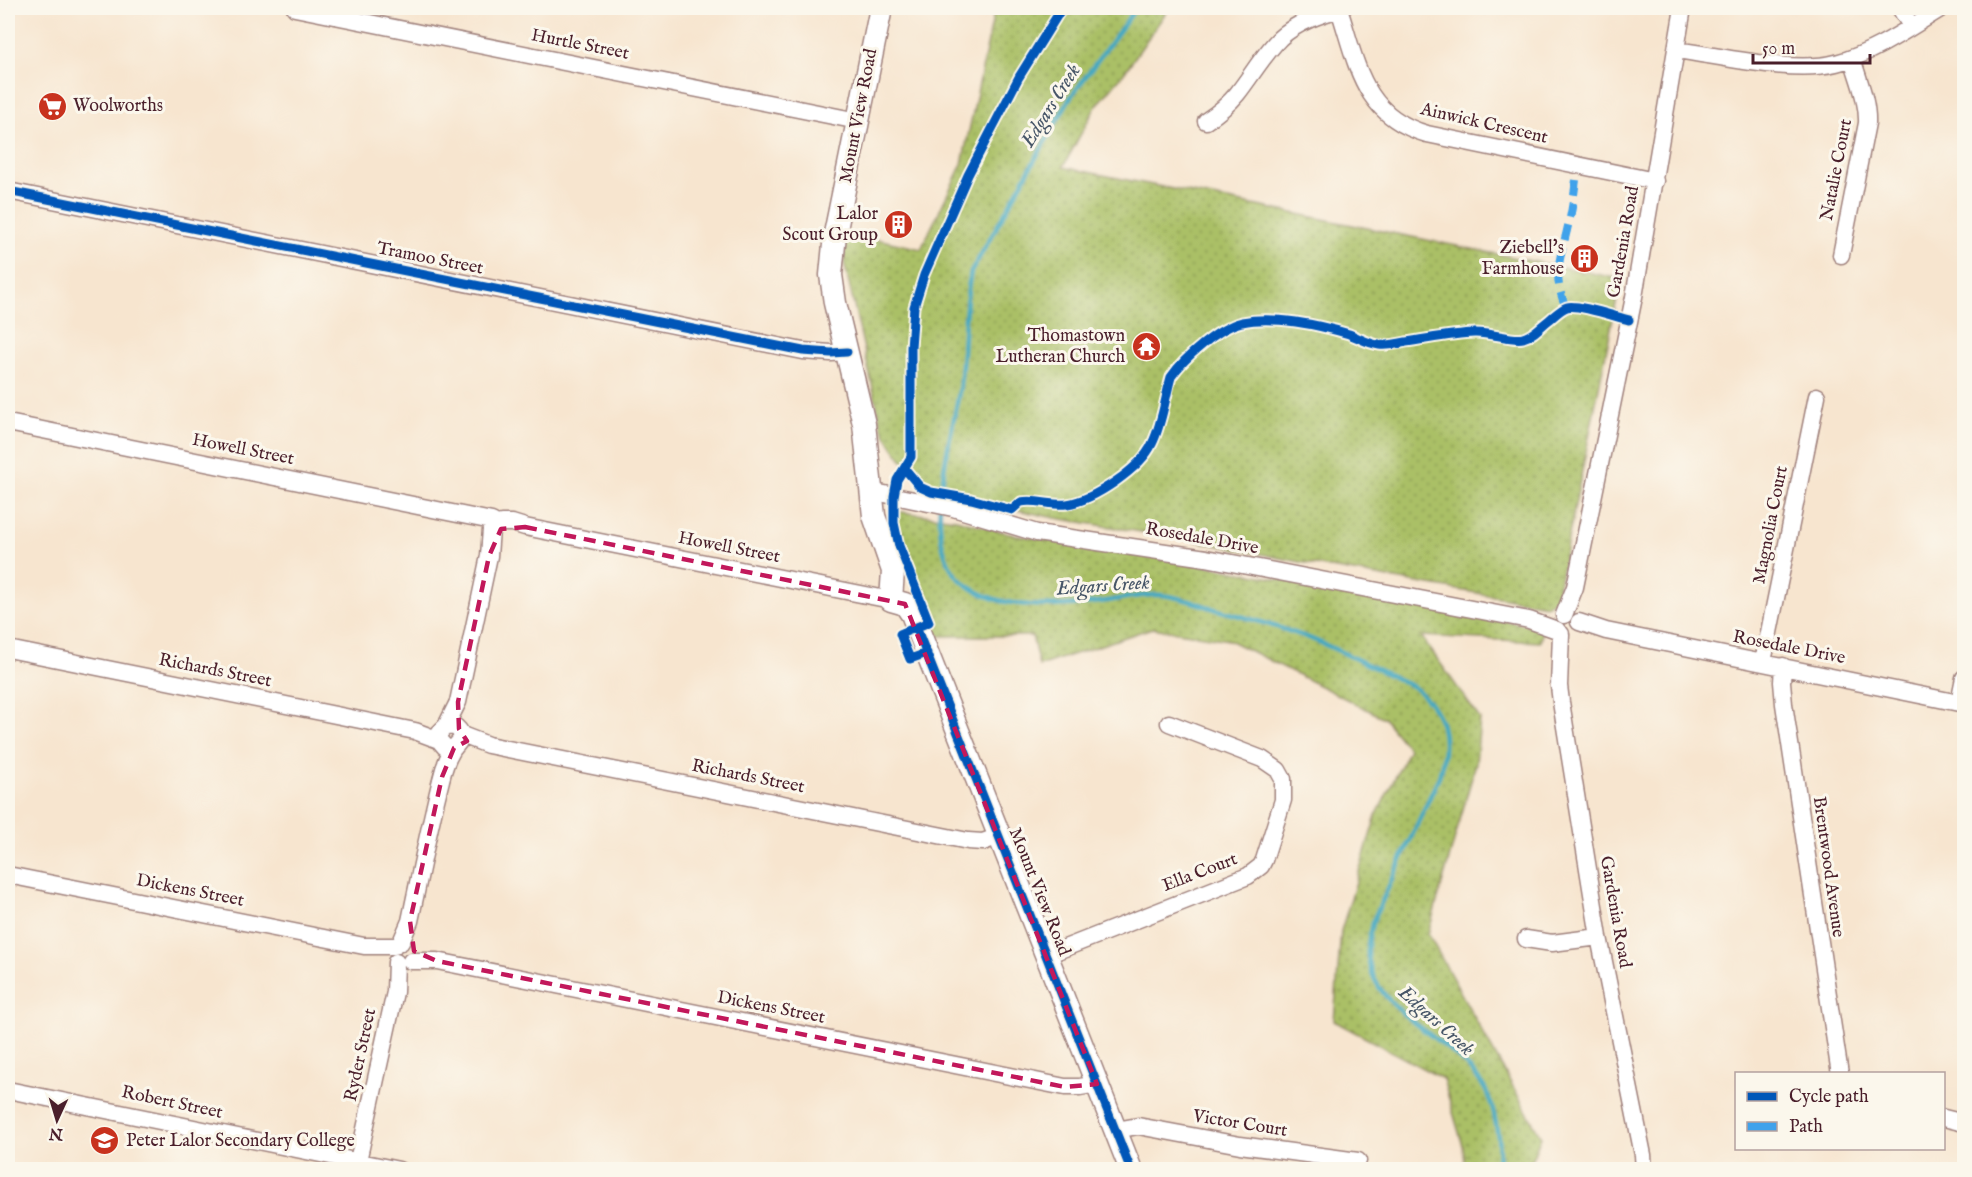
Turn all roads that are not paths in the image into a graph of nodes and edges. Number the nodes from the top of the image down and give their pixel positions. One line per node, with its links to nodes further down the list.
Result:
1 (294, 8): 10 (street, Hurtle Street)
2 (881, 8): 10 (street, Mount View Road)
3 (1341, 8): 11 (street); 12 (street, Ainwick Crescent)
4 (1683, 8): 8 (street, Gardenia Road)
5 (1900, 8): 7 (street)
6 (1942, 8): 7 (street)
7 (1911, 26): 9 (street)
8 (1676, 50): 9 (street); 12 (street, Gardenia Road)
9 (1852, 58): 14 (street, Natalie Court)
10 (858, 121): 15 (street, Mount View Road)
11 (1206, 121)
12 (1654, 181): 21 (street, Gardenia Road)
13 (8, 191): 15 (street, Tramoo Street)
14 (1841, 255)
15 (847, 352): 18 (street, Mount View Road)
16 (1817, 396): 23 (street, Magnolia Court)
17 (8, 423): 19 (street, Howell Street)
18 (870, 491): 20 (street, Mount View Road); 21 (street, Rosedale Drive)
19 (496, 527): 20 (street, Howell Street); 28 (street, Ryder Street)
20 (891, 600): 29 (street, Mount View Road)
21 (1568, 626): 23 (street, Rosedale Drive); 31 (street, Gardenia Road)
22 (8, 649): 28 (street, Richards Street)
23 (1763, 662): 24 (street, Rosedale Drive)
24 (1783, 666): 26 (street, Rosedale Drive); 35 (street, Brentwood Avenue)
25 (1965, 678): 26 (street)
26 (1962, 703)
27 (1169, 723): 34 (street, Ella Court)
28 (450, 737): 29 (street, Richards Street); 33 (street, Ryder Street)
29 (999, 836): 34 (street, Mount View Road)
30 (8, 875): 33 (street, Dickens Street)
31 (1599, 937): 32 (street); 45 (street, Gardenia Road)
32 (1526, 939)
33 (403, 954): 36 (street, Dickens Street); 41 (street, Ryder Street)
34 (1047, 955): 36 (street, Mount View Road)
35 (1840, 1072)
36 (1098, 1084): 40 (street, Mount View Road)
37 (8, 1090): 41 (street, Robert Street)
38 (1945, 1118): 39 (street)
39 (1965, 1123)
40 (1116, 1130): 42 (street, Victor Court); 44 (street, Mount View Road)
41 (358, 1161): 43 (street, Robert Street)
42 (1358, 1161)
43 (399, 1170)
44 (1131, 1170)
45 (1644, 1170)

